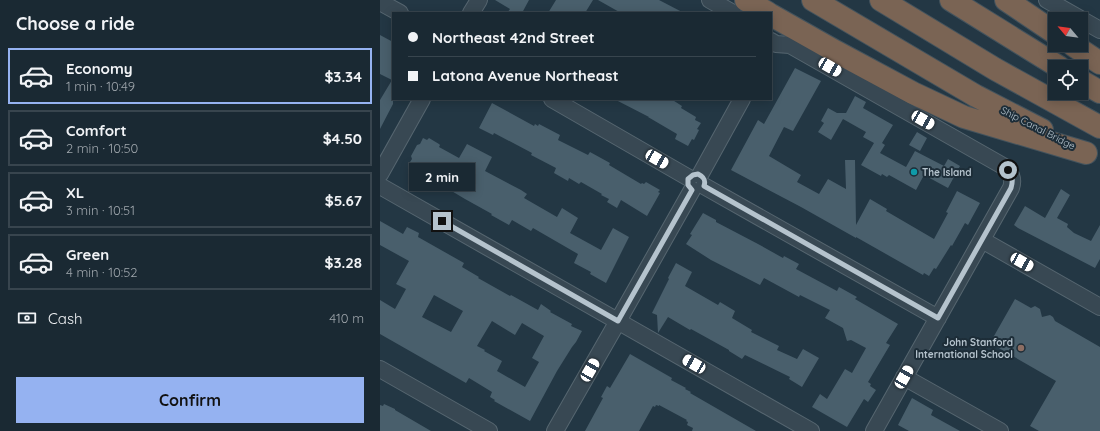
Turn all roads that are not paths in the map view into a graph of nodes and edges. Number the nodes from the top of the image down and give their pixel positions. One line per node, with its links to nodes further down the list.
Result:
1 (479, 0): 11 (street)
2 (710, 0): 12 (street)
3 (746, 0): 13 (highway)
4 (813, 0): 27 (highway, Ship Canal Bridge)
5 (881, 0): 26 (highway)
6 (951, 0): 19 (highway)
7 (1006, 0): 15 (highway)
8 (1048, 0): 16 (street)
9 (380, 2): 10 (street)
10 (398, 12)
11 (472, 12)
12 (731, 12)
13 (766, 12)
14 (772, 16): 27 (highway)
15 (1048, 28)
16 (1100, 30)
17 (772, 44): 31 (street)
18 (1084, 52): 20 (highway)
19 (1048, 60)
20 (1100, 63)
21 (1088, 85): 22 (highway)
22 (1100, 92)
23 (421, 100): 28 (street)
24 (554, 100): 29 (street)
25 (741, 100): 29 (street)
26 (1100, 127)
27 (1093, 156)
28 (380, 174)
29 (696, 182): 33 (street); 34 (street)
30 (380, 186): 34 (street)
31 (982, 240): 32 (street); 33 (street)
32 (1100, 307)
33 (938, 318): 36 (street)
34 (618, 321): 38 (street); 39 (street)
35 (380, 368): 37 (street)
36 (904, 377): 40 (street); 41 (street)
37 (490, 431)
38 (555, 431)
39 (812, 431)
40 (874, 431)
41 (1000, 431)

